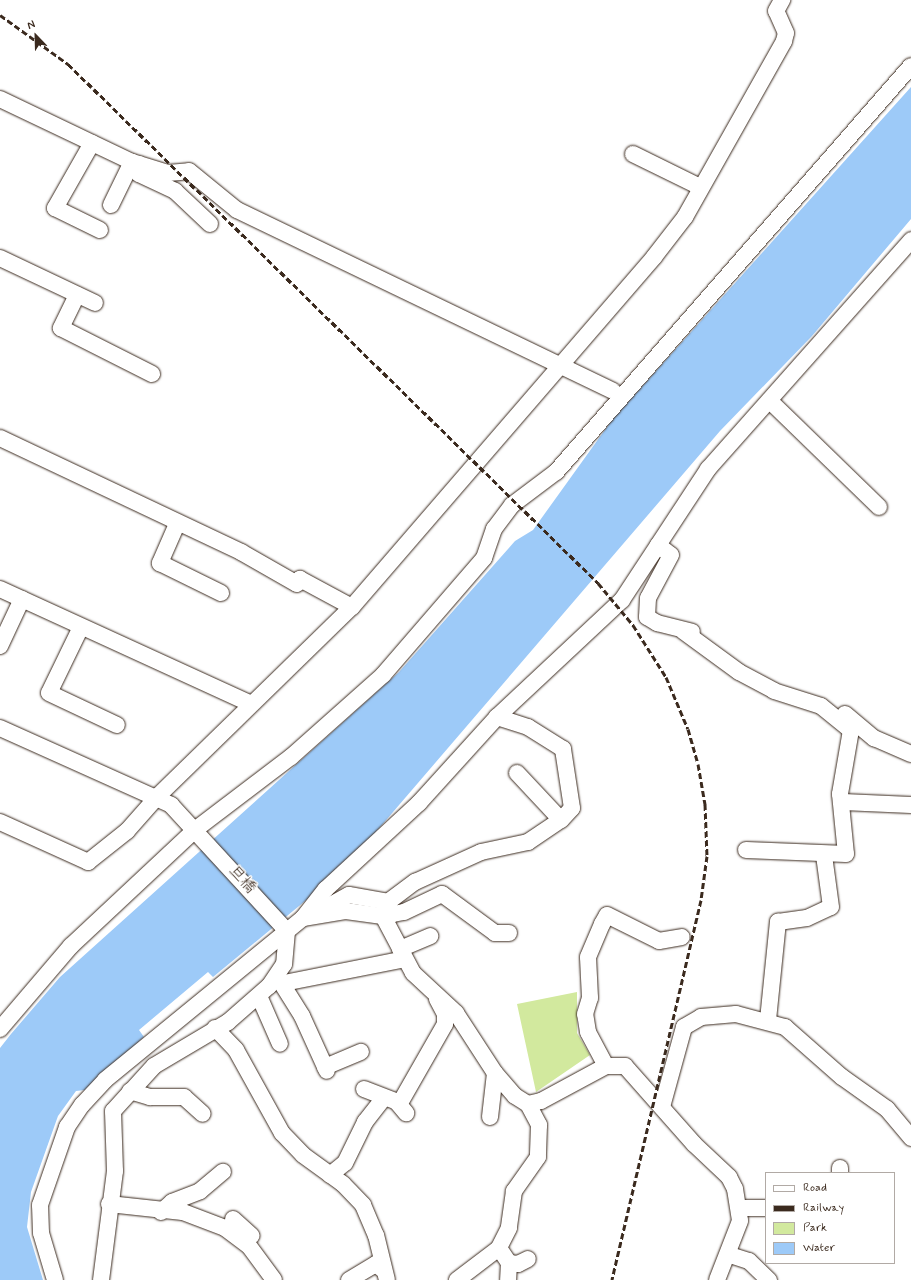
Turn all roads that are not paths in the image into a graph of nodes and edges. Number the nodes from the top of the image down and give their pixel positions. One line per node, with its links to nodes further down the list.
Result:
1 (782, 0): 7 (street)
2 (911, 66): 15 (street)
3 (0, 100): 4 (street)
4 (92, 143): 6 (street); 10 (street)
5 (633, 154): 7 (street)
6 (135, 163): 8 (street); 9 (street); 16 (street)
7 (700, 187): 16 (street)
8 (111, 205)
9 (210, 224)
10 (100, 230)
11 (911, 240): 19 (street)
12 (0, 258): 13 (street)
13 (77, 295): 14 (street); 17 (street)
14 (95, 303)
15 (691, 319): 18 (street); 21 (street)
16 (560, 365): 18 (street); 28 (street)
17 (152, 374)
18 (614, 391): 21 (street)
19 (770, 401): 22 (street); 24 (street)
20 (0, 438): 23 (street)
21 (583, 442): 43 (street)
22 (879, 507)
23 (177, 524): 26 (street); 28 (street)
24 (658, 545): 30 (street); 33 (street)
25 (0, 588): 27 (street)
26 (220, 593)
27 (22, 599): 29 (street); 31 (street)
28 (352, 607): 32 (street)
29 (81, 627): 32 (street); 34 (street)
30 (683, 631): 36 (street); 39 (street)
31 (0, 646)
32 (252, 704): 38 (street)
33 (497, 717): 41 (street); 47 (street)
34 (117, 725)
35 (0, 728): 38 (street, 旦橋)
36 (911, 754)
37 (517, 773): 41 (street)
38 (158, 796): 42 (street); 43 (street, 旦橋)
39 (842, 802): 40 (street); 45 (street)
40 (911, 805)
41 (561, 820): 46 (street)
42 (0, 822)
43 (199, 832): 48 (street, 旦橋); 58 (street)
44 (746, 850): 45 (street)
45 (824, 855): 56 (street)
46 (387, 911): 47 (street); 49 (street); 52 (street)
47 (303, 918): 48 (street)
48 (285, 929): 53 (street); 85 (street)
49 (509, 933)
50 (430, 936): 52 (street)
51 (682, 937): 62 (street)
52 (402, 954): 53 (street); 54 (street)
53 (280, 980): 55 (street); 61 (street)
54 (430, 991): 59 (street); 63 (street); 66 (street)
55 (259, 996): 57 (street); 60 (street)
56 (768, 1020): 68 (street); 71 (street)
57 (215, 1028): 65 (street); 73 (street)
58 (0, 1029)
59 (427, 1040)
60 (280, 1044)
61 (361, 1052)
62 (606, 1066): 67 (street); 68 (street)
63 (495, 1073): 67 (street); 70 (street)
64 (364, 1089): 66 (street)
65 (130, 1091): 69 (street); 74 (street)
66 (384, 1098): 73 (street)
67 (528, 1104): 79 (street)
68 (662, 1107): 75 (street)
69 (203, 1114)
70 (490, 1117)
71 (911, 1138)
72 (223, 1172): 77 (street)
73 (330, 1175): 84 (street)
74 (109, 1204): 77 (street); 86 (street)
75 (740, 1208): 76 (street); 80 (street)
76 (765, 1208)
77 (160, 1212): 83 (street)
78 (233, 1219): 83 (street)
79 (499, 1248): 82 (street); 89 (street)
80 (730, 1255): 91 (street); 92 (street)
81 (528, 1259): 82 (street)
82 (509, 1263): 90 (street)
83 (265, 1265): 87 (street)
84 (385, 1274): 88 (street)
85 (55, 1280)
86 (101, 1280)
87 (274, 1280)
88 (348, 1280)
89 (456, 1280)
90 (508, 1280)
91 (717, 1280)
92 (769, 1280)

